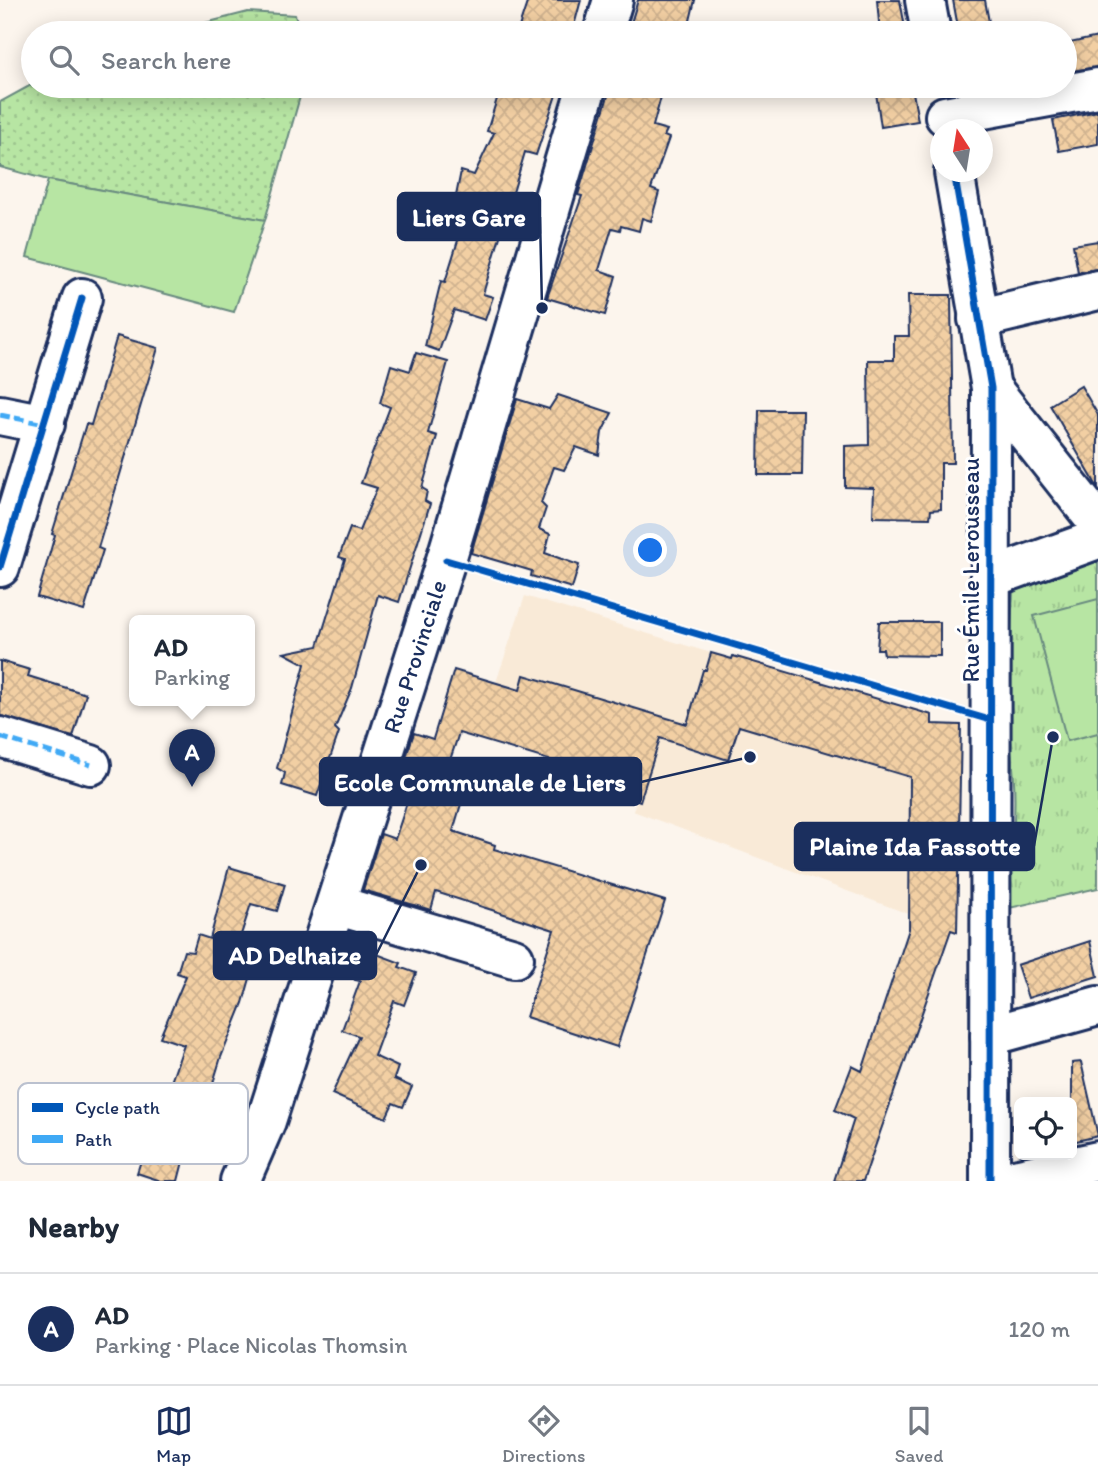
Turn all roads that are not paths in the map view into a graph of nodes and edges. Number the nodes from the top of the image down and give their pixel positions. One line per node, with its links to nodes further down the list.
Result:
1 (613, 0): 3 (street)
2 (925, 0): 4 (street)
3 (607, 21)
4 (929, 21)
5 (1098, 88): 6 (street)
6 (1077, 91)
7 (583, 98): 23 (street, Rue Provinciale)
8 (1031, 98): 9 (street)
9 (944, 111)
10 (956, 182): 13 (street, Rue Émile Lerousseau)
11 (1098, 290): 13 (street)
12 (82, 298): 16 (street)
13 (978, 319): 14 (street, Rue Émile Lerousseau)
14 (991, 388): 17 (street); 20 (street, Rue Émile Lerousseau)
15 (0, 415): 16 (street)
16 (45, 424): 19 (street)
17 (1098, 523)
18 (1098, 539): 20 (street)
19 (0, 567)
20 (990, 578): 26 (street, Rue Émile Lerousseau)
21 (0, 737): 22 (street)
22 (91, 765)
23 (336, 905): 24 (street); 28 (street, Rue Provinciale)
24 (514, 958)
25 (1098, 1006): 26 (street)
26 (990, 1036): 31 (street, Rue Émile Lerousseau)
27 (1098, 1161): 32 (street)
28 (248, 1163)
29 (247, 1164): 30 (street, Rue Provinciale)
30 (240, 1181)
31 (990, 1181)
32 (1005, 1181)

